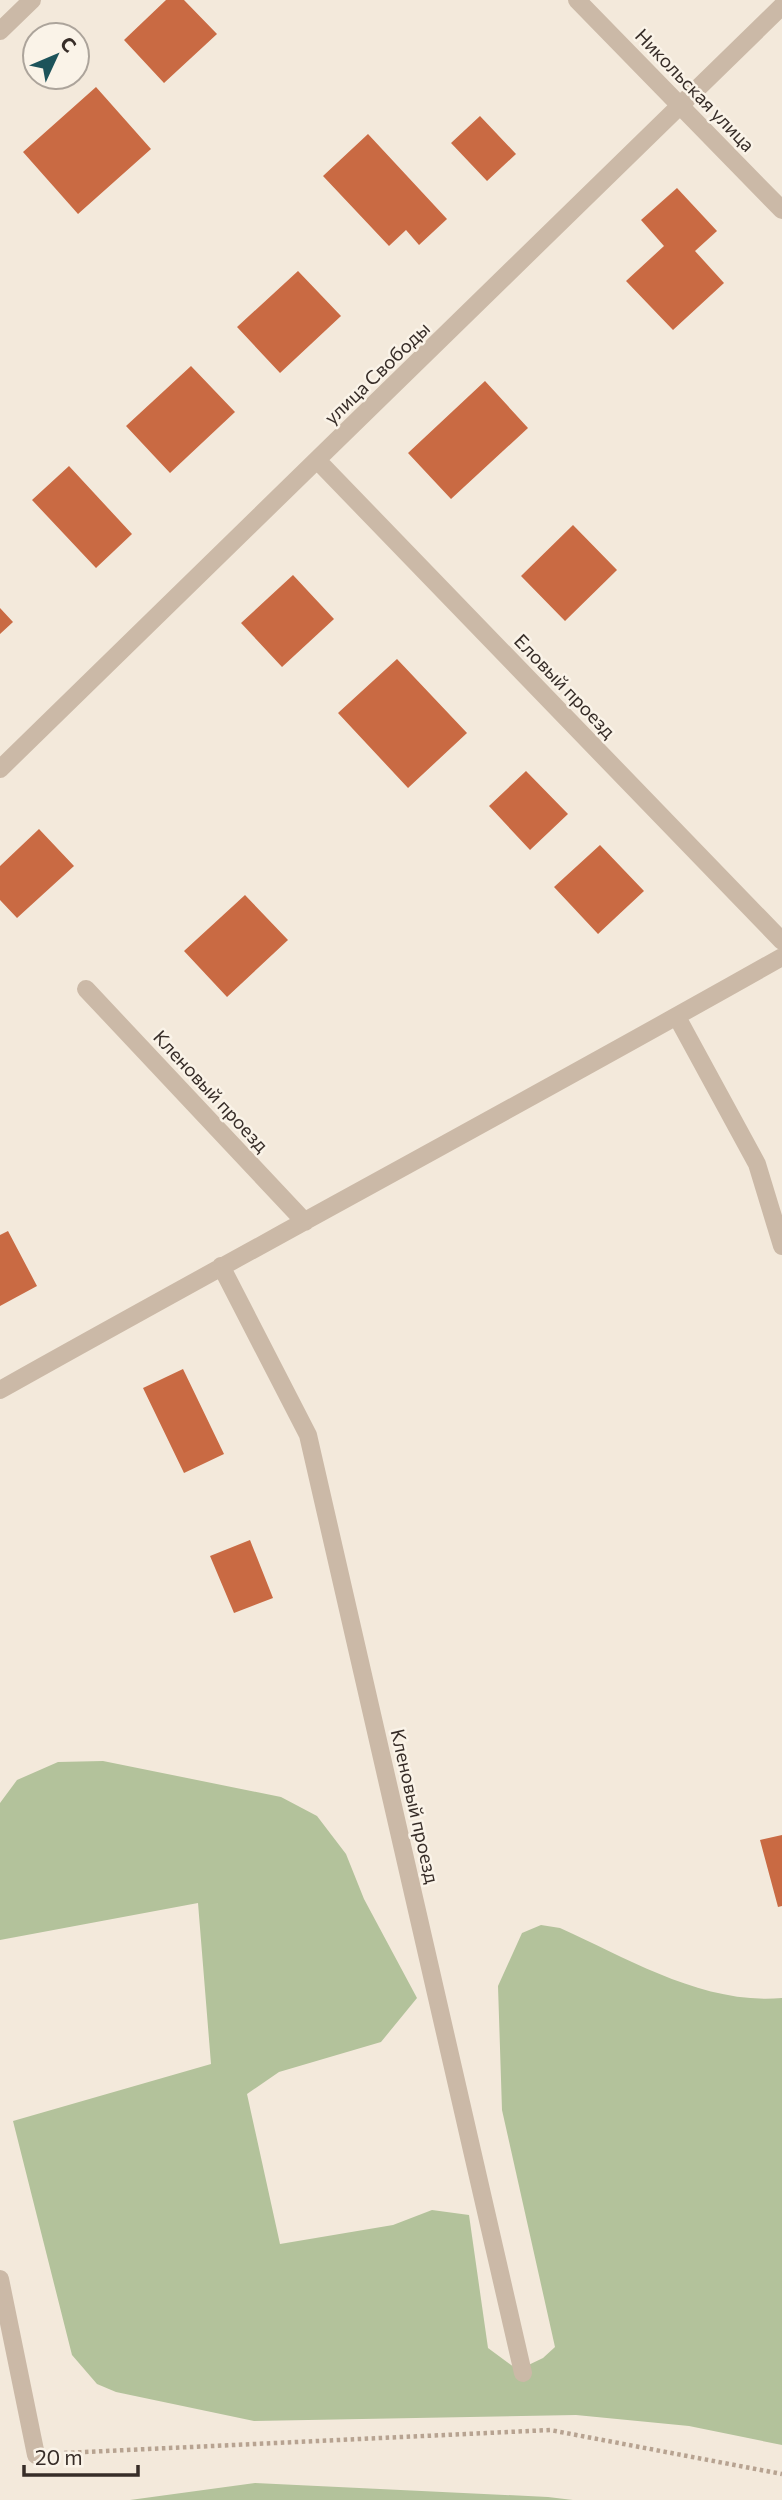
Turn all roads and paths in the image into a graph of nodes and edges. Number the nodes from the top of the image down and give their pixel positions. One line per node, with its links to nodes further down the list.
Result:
1 (32, 0): 4 (street)
2 (577, 0): 5 (street, Никольская улица)
3 (782, 6): 5 (street, улица Свободы)
4 (0, 31)
5 (681, 106): 6 (street, Никольская улица); 7 (street, улица Свободы)
6 (782, 210)
7 (317, 460): 8 (street, улица Свободы); 9 (street, Еловый проезд)
8 (0, 769)
9 (782, 941)
10 (782, 957): 12 (street)
11 (86, 989): 13 (street, Кленовый проезд)
12 (677, 1017): 13 (street); 14 (street)
13 (305, 1222): 15 (street)
14 (782, 1246)
15 (221, 1266): 16 (street); 18 (street, Кленовый проезд)
16 (0, 1390)
17 (0, 2279): 19 (street)
18 (523, 2373)
19 (36, 2455): 20 (path)
20 (782, 2474)

